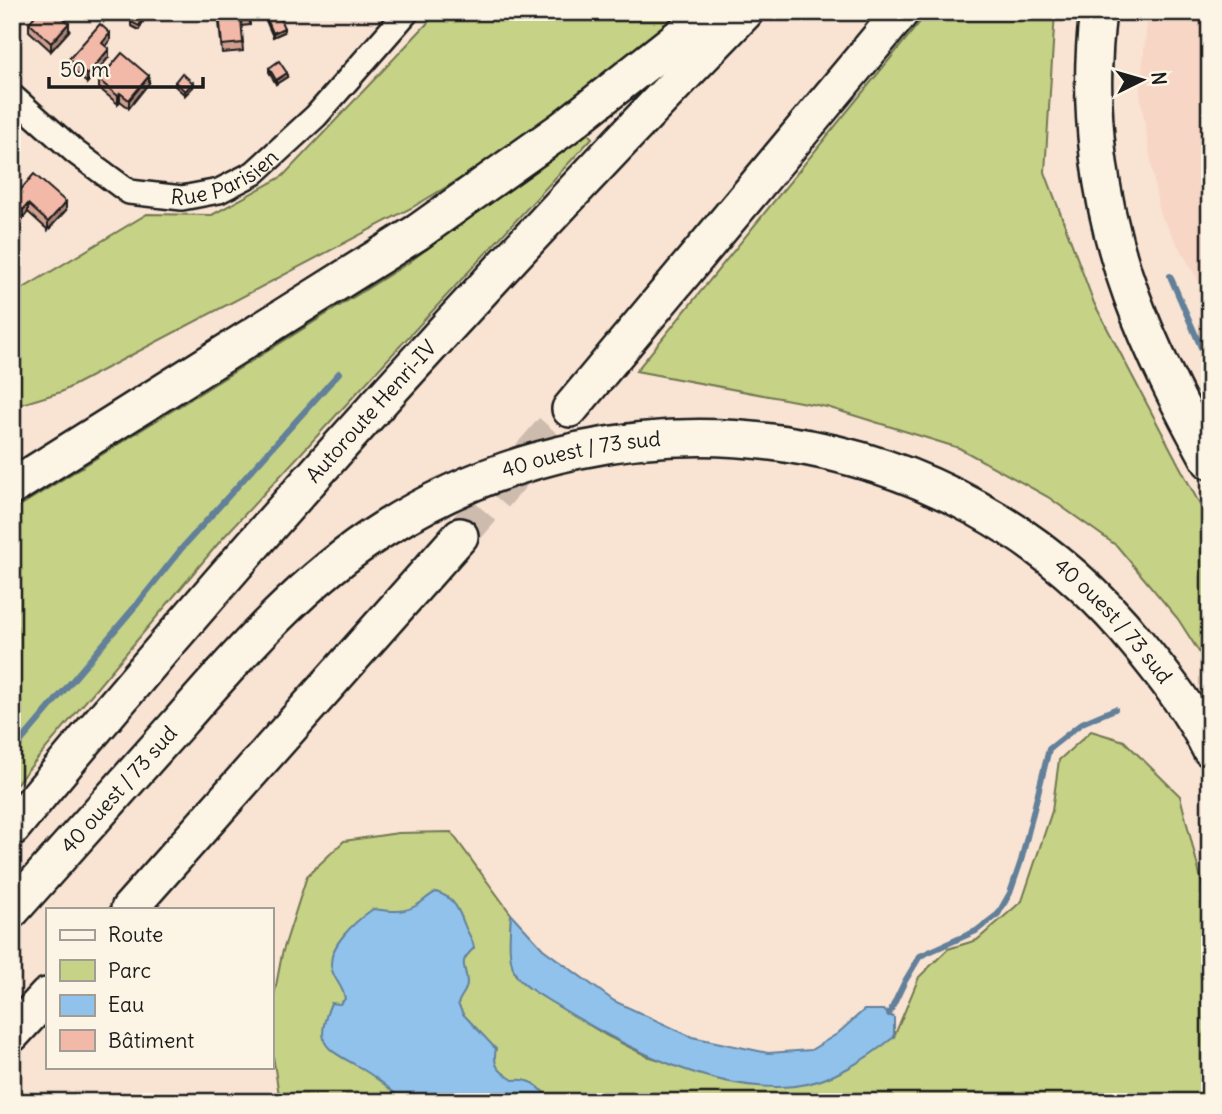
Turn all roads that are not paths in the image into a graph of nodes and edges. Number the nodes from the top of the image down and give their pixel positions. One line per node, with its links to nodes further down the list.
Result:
1 (407, 12): 6 (street, Rue Parisien)
2 (711, 12): 9 (highway)
3 (745, 12): 12 (highway, Autoroute Henri-IV)
4 (901, 12): 7 (highway)
5 (1098, 12): 8 (highway)
6 (12, 96)
7 (570, 409)
8 (1210, 461)
9 (12, 487)
10 (460, 536): 13 (highway)
11 (1210, 749): 14 (highway, 40 ouest / 73 sud)
12 (12, 828)
13 (130, 908)
14 (12, 910)
15 (46, 997): 16 (highway)
16 (12, 1034)

